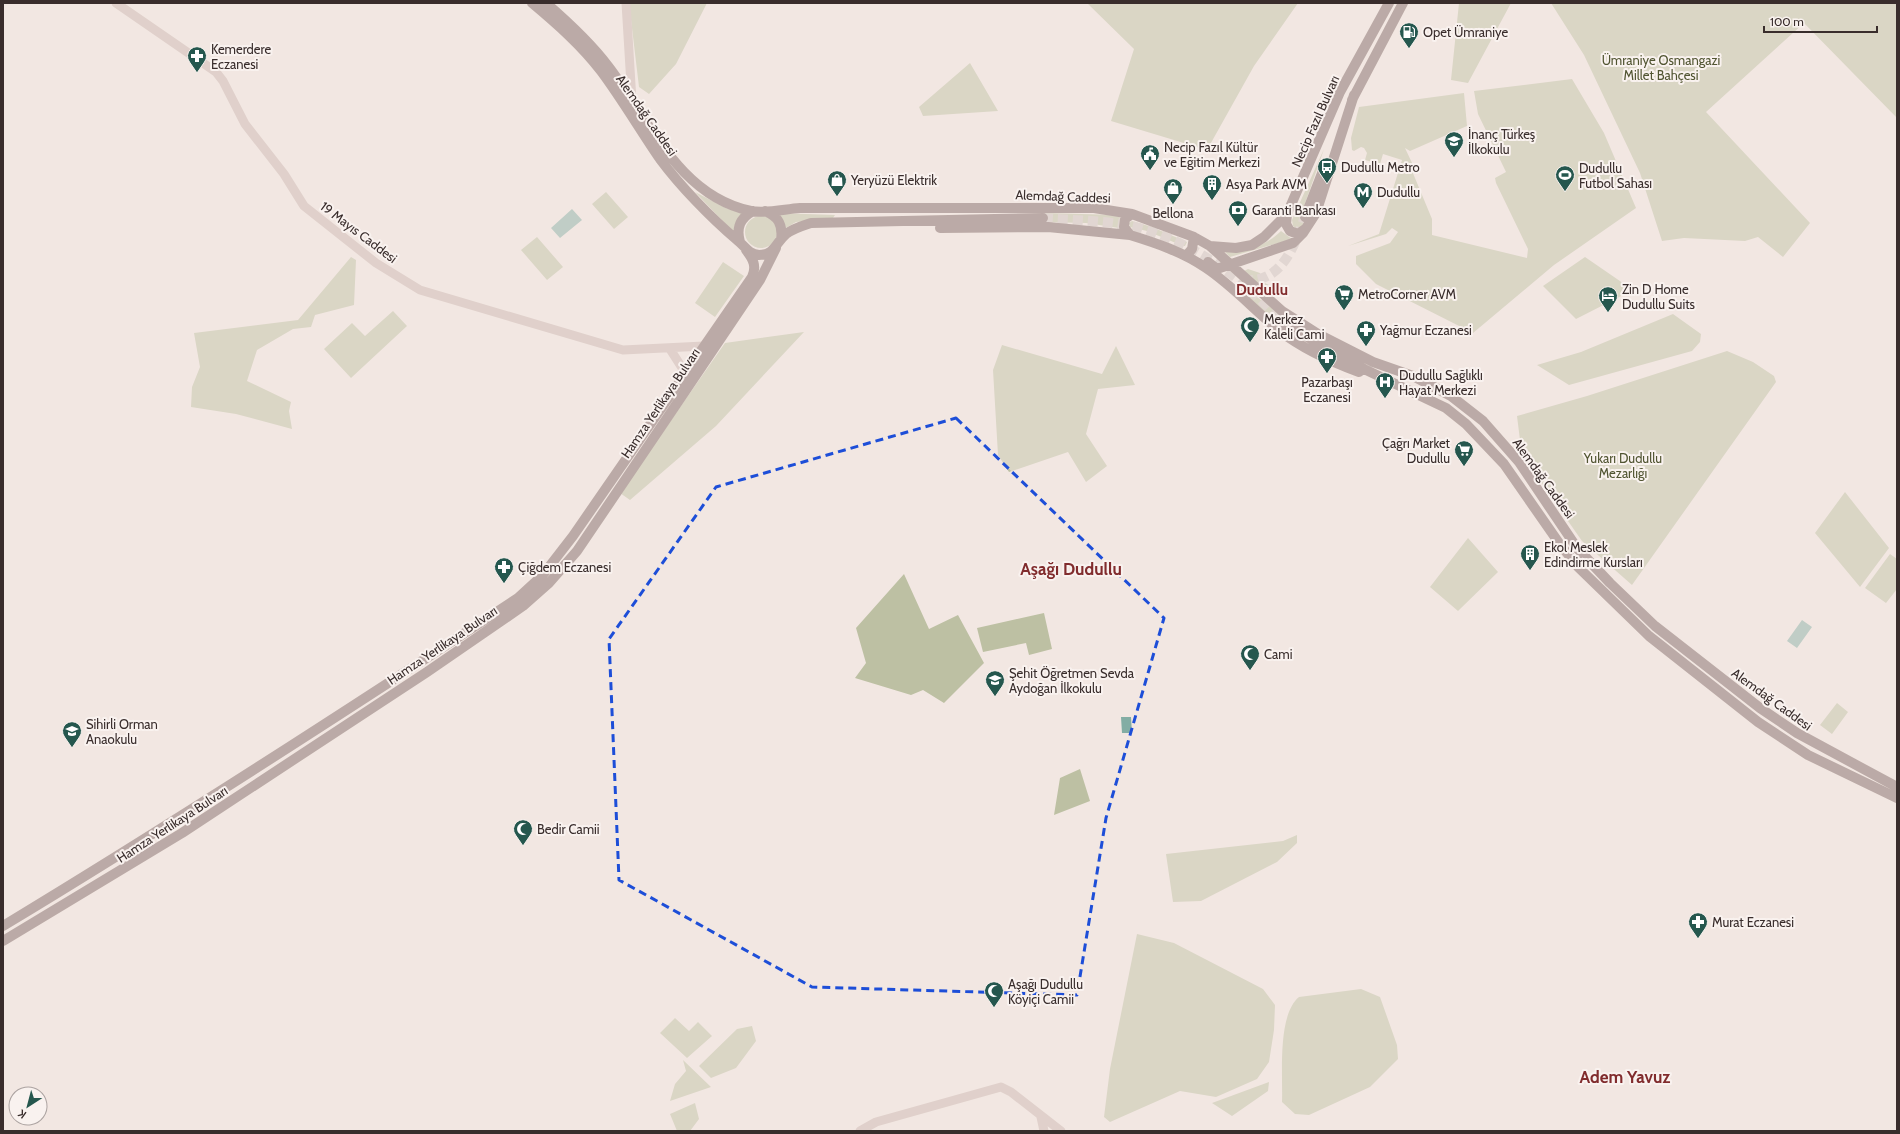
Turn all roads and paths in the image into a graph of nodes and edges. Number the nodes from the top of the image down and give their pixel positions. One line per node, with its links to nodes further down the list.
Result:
1 (116, 3): 24 (street, 19 Mayıs Caddesi)
2 (532, 3): 18 (main road, Alemdağ Caddesi)
3 (546, 3): 7 (main road, Alemdağ Caddesi)
4 (626, 3): 7 (street)
5 (1389, 3): 11 (main road, Necip Fazıl Bulvarı)
6 (1403, 3): 13 (main road, Necip Fazıl Bulvarı)
7 (632, 101): 8 (main road, Alemdağ Caddesi)
8 (753, 211): 9 (main road, Alemdağ Caddesi); 18 (main road)
9 (765, 211): 10 (main road, Alemdağ Caddesi); 17 (main road)
10 (1132, 214): 15 (main road); 16 (main road, Alemdağ Caddesi)
11 (1287, 214): 13 (main road); 19 (main road, Necip Fazıl Bulvarı)
12 (1043, 218): 14 (main road, Alemdağ Caddesi)
13 (1307, 221): 21 (main road, Necip Fazıl Bulvarı)
14 (847, 222): 15 (main road, Alemdağ Caddesi); 17 (main road, Alemdağ Caddesi)
15 (1130, 235): 20 (main road, Alemdağ Caddesi)
16 (1194, 237): 19 (main road, Alemdağ Caddesi); 20 (main road)
17 (779, 244): 18 (main road, Alemdağ Caddesi); 32 (main road, Hamza Yerlikaya Bulvarı)
18 (743, 246): 23 (main road, Hamza Yerlikaya Bulvarı)
19 (1210, 246): 21 (main road, Alemdağ Caddesi)
20 (1186, 256): 21 (main road); 26 (main road, Alemdağ Caddesi)
21 (1231, 265): 27 (main road, Alemdağ Caddesi)
22 (1284, 322): 26 (main road, Alemdağ Caddesi)
23 (704, 346): 24 (street, 19 Mayıs Caddesi); 25 (main road, Hamza Yerlikaya Bulvarı)
24 (670, 348): 25 (street)
25 (686, 374): 31 (main road, Hamza Yerlikaya Bulvarı)
26 (1400, 386): 28 (main road, Alemdağ Caddesi)
27 (1814, 744): 28 (main road); 29 (main road, Alemdağ Caddesi)
28 (1808, 755): 30 (main road, Alemdağ Caddesi)
29 (1897, 787)
30 (1897, 798)
31 (3, 926)
32 (3, 941)
33 (1041, 1117): 34 (street); 35 (street); 36 (street)
34 (860, 1131)
35 (1044, 1131)
36 (1061, 1131)

